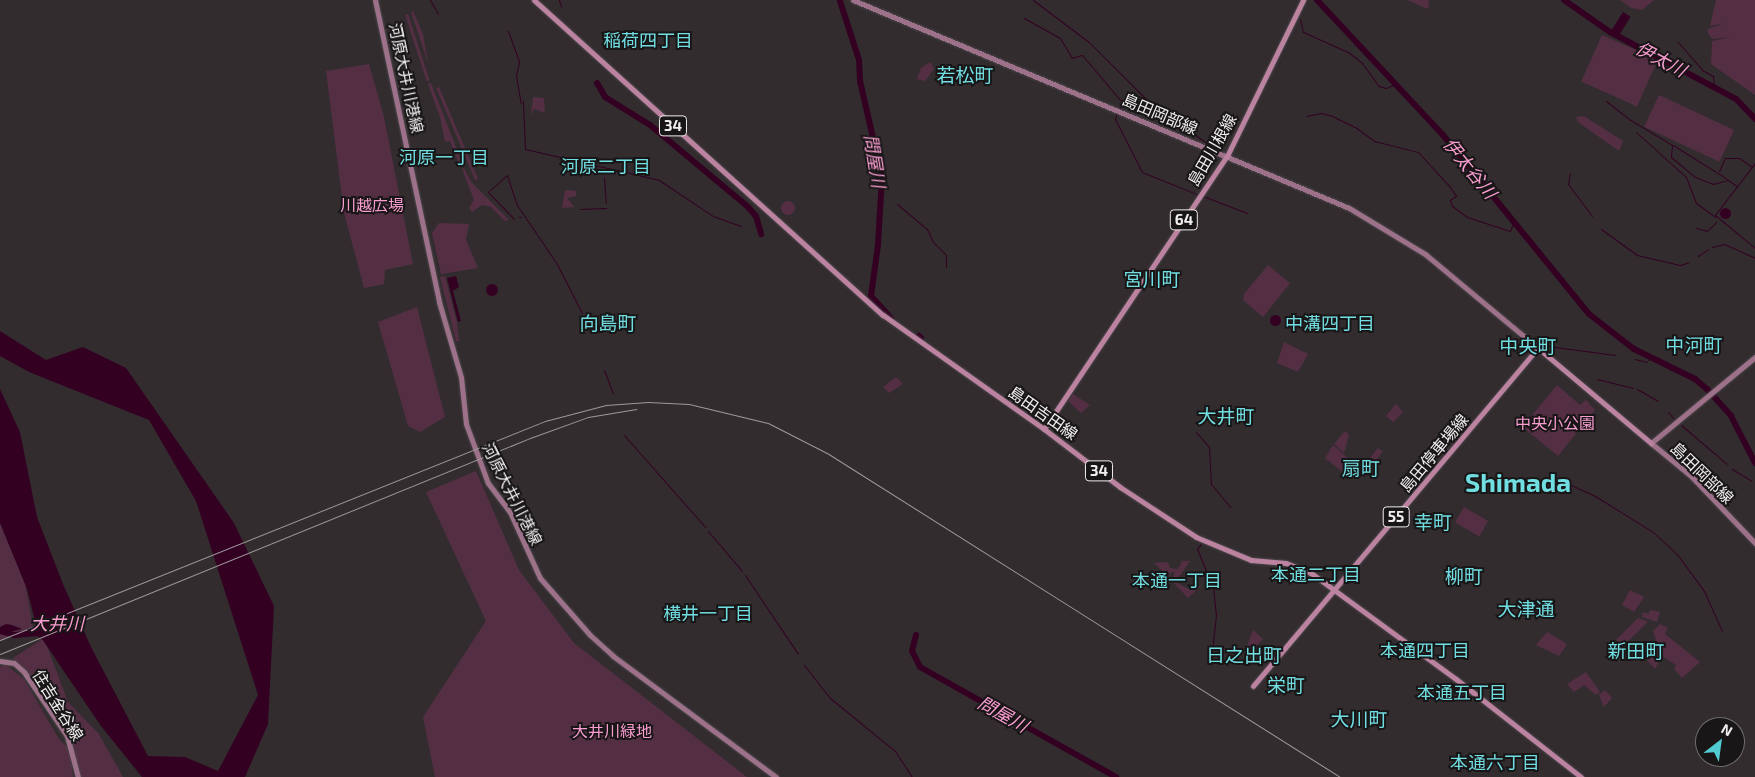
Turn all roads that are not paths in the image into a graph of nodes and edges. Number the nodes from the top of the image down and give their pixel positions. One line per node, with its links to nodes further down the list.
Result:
1 (375, 0): 15 (main road, 河原大井川港線)
2 (534, 0): 8 (main road, 島田吉田線 / 34)
3 (854, 0): 5 (main road, 島田岡部線)
4 (1303, 0): 5 (main road, 島田川根線 / 64)
5 (1227, 156): 6 (main road, 島田岡部線); 8 (main road, 島田川根線 / 64)
6 (1538, 348): 9 (main road); 11 (main road, 島田停車場線 / 55)
7 (1755, 357): 9 (main road)
8 (1044, 428): 11 (main road, 島田吉田線 / 34)
9 (1651, 443): 10 (main road, 島田岡部線)
10 (1755, 543)
11 (1334, 590): 13 (main road, 島田停車場線 / 55); 16 (main road, 島田吉田線 / 34)
12 (0, 661): 14 (main road, 住吉金谷線)
13 (1253, 686)
14 (78, 777)
15 (776, 777)
16 (1581, 777)

